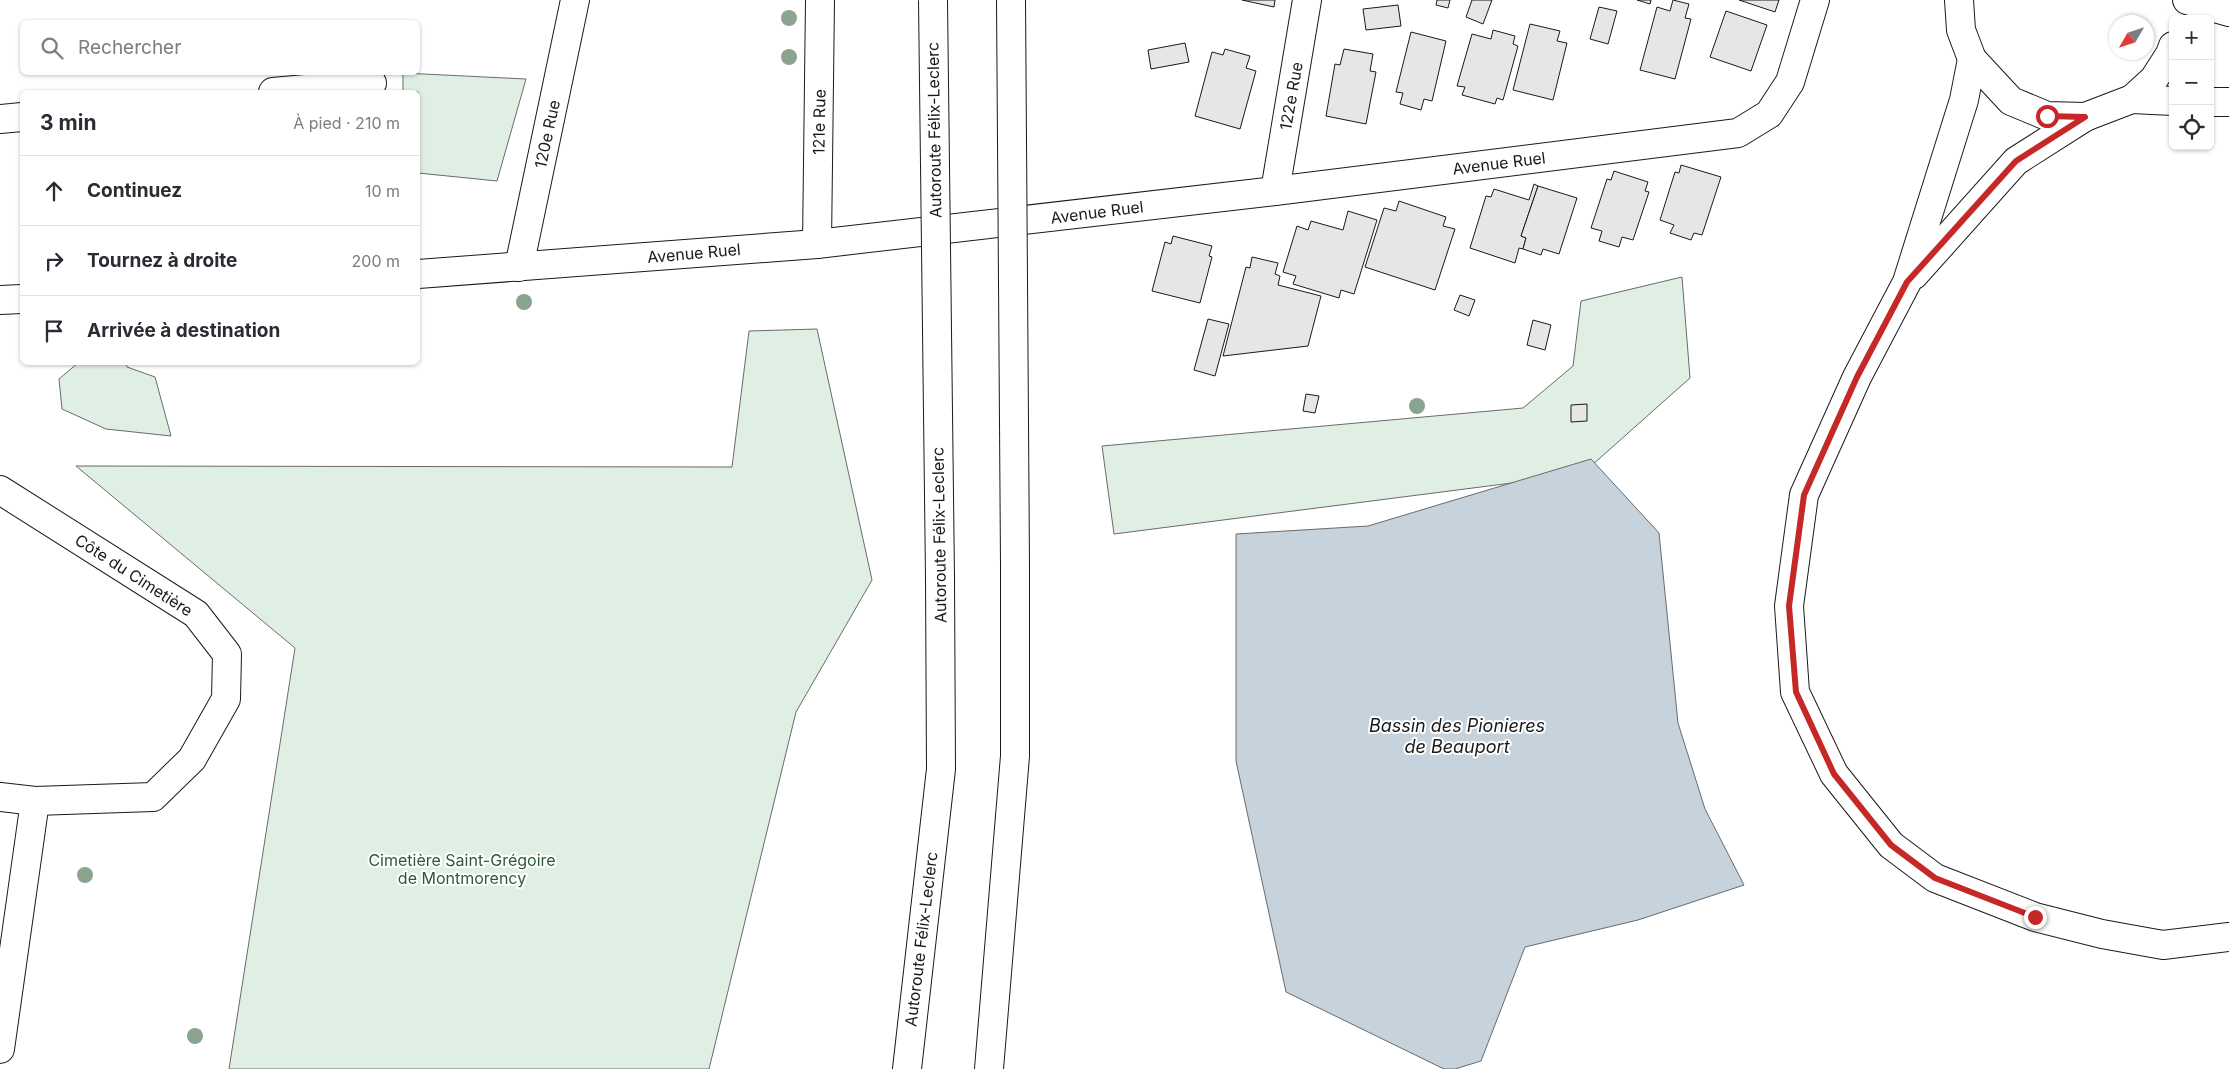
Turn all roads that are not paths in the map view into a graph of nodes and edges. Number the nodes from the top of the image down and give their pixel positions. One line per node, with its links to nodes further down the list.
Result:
1 (575, 0): 25 (main road, 120e Rue)
2 (820, 0): 24 (main road, 121e Rue)
3 (933, 0): 35 (main road, Autoroute Félix-Leclerc, bridge)
4 (1011, 0): 36 (main road, bridge)
5 (1307, 0): 23 (main road, 122e Rue)
6 (1815, 0): 23 (main road, Avenue Ruel)
7 (1959, 0): 13 (main road)
8 (2180, 0): 11 (main road)
9 (2187, 0): 10 (main road)
10 (2229, 12)
11 (2179, 15)
12 (2169, 56): 16 (main road)
13 (1972, 60): 21 (main road); 27 (main road)
14 (372, 83): 15 (main road)
15 (294, 90)
16 (2132, 99): 17 (main road); 21 (main road)
17 (2169, 101)
18 (2214, 102): 19 (main road)
19 (2229, 102)
20 (20, 117): 22 (main road)
21 (2085, 117): 27 (main road)
22 (0, 119)
23 (1275, 191): 24 (main road, Avenue Ruel)
24 (817, 244): 25 (main road, Avenue Ruel)
25 (519, 267): 26 (main road, Avenue Ruel)
26 (420, 274)
27 (1907, 282): 33 (main road)
28 (20, 299): 29 (main road)
29 (0, 300)
30 (0, 490): 32 (main road, Côte du Cimetière)
31 (0, 797): 32 (main road, Côte du Cimetière)
32 (35, 801): 34 (main road)
33 (2229, 936)
34 (0, 1049)
35 (906, 1069)
36 (989, 1069)

